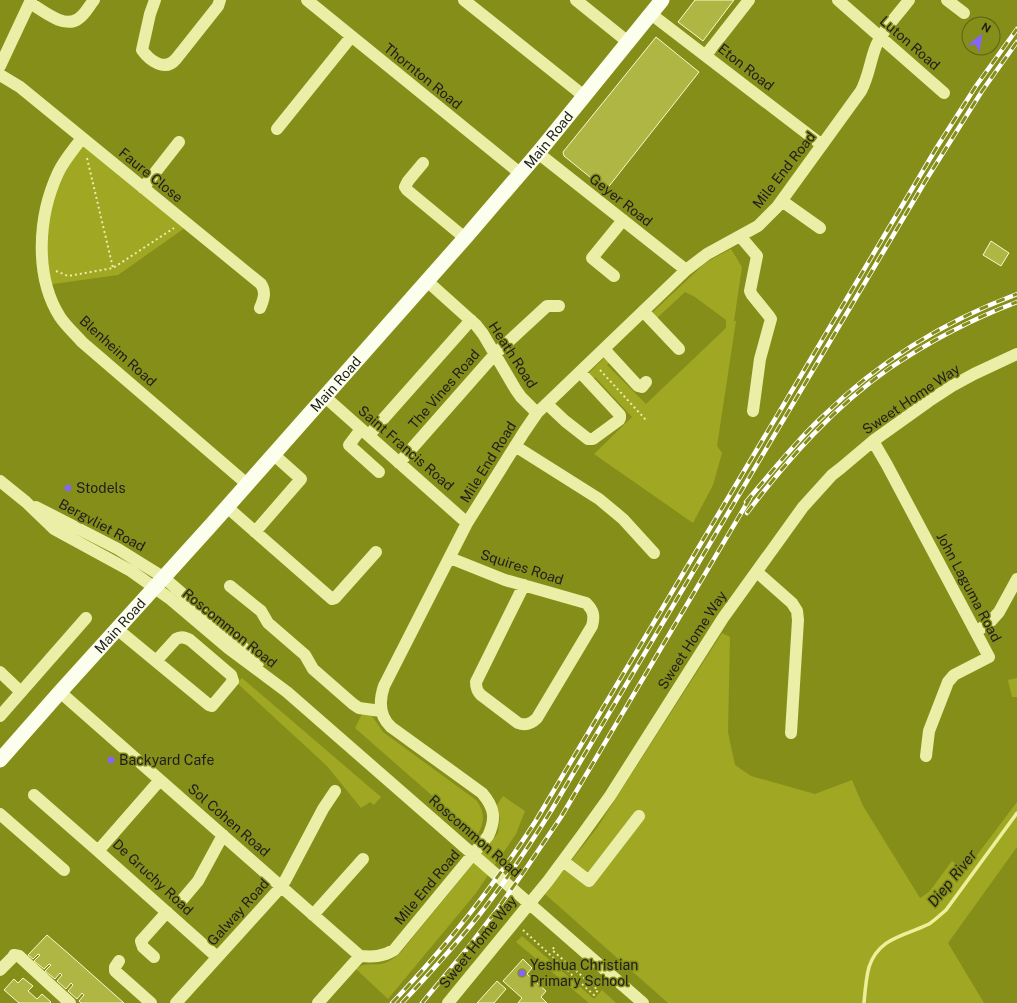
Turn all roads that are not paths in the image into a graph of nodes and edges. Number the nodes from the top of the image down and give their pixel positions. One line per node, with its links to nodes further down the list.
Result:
1 (94, 0): 12 (street)
2 (155, 0): 3 (street)
3 (220, 0)
4 (307, 0): 15 (street, Thornton Road)
5 (464, 0): 22 (street)
6 (576, 0): 17 (street)
7 (662, 0): 14 (main road, Main Road)
8 (749, 0): 18 (street)
9 (838, 0): 16 (street, Luton Road)
10 (909, 0): 16 (street, Mile End Road)
11 (947, 0): 13 (street)
12 (31, 2): 19 (street)
13 (964, 13)
14 (651, 14): 17 (main road, Main Road); 18 (street, Eton Road)
15 (351, 37): 23 (street); 29 (street, Thornton Road)
16 (880, 37): 21 (street, Luton Road); 26 (street, Mile End Road)
17 (628, 42): 22 (main road, Main Road)
18 (706, 56): 26 (street, Eton Road)
19 (0, 66)
20 (0, 75): 24 (street, Faure Close)
21 (944, 93)
22 (584, 96): 27 (main road, Main Road)
23 (277, 129)
24 (82, 138): 30 (street, Faure Close); 60 (street, Blenheim Road)
25 (179, 142): 30 (street)
26 (822, 145): 31 (street, Mile End Road)
27 (538, 153): 29 (main road, Main Road); 32 (street, Geyer Road)
28 (423, 163): 35 (street)
29 (521, 174): 35 (main road, Main Road)
30 (143, 188): 40 (street, Faure Close)
31 (782, 201): 33 (street); 34 (street, Mile End Road)
32 (623, 220): 36 (street, Geyer Road); 37 (street)
33 (820, 228)
34 (740, 236): 36 (street, Mile End Road); 51 (street)
35 (465, 238): 38 (main road, Main Road)
36 (686, 270): 41 (street, Mile End Road)
37 (614, 276)
38 (427, 281): 42 (street, Heath Road); 49 (main road, Main Road)
39 (559, 306): 45 (street, The Vines Road)
40 (260, 308)
41 (643, 311): 43 (street, Mile End Road); 44 (street)
42 (471, 320): 45 (street, Heath Road); 53 (street)
43 (604, 349): 47 (street, Mile End Road); 48 (street)
44 (679, 349)
45 (495, 354): 52 (street, Heath Road); 57 (street, The Vines Road)
46 (1017, 354): 54 (street, Sweet Home Way)
47 (580, 372): 50 (street, Mile End Road); 50 (street)
48 (646, 382)
49 (324, 396): 53 (street, Saint Francis Road); 56 (main road, Main Road)
50 (547, 404): 52 (street, Mile End Road)
51 (753, 411)
52 (537, 413): 55 (street, Mile End Road)
53 (365, 432): 57 (street, Saint Francis Road); 58 (street)
54 (874, 441): 67 (street, Sweet Home Way); 74 (street, John Laguma Road)
55 (515, 446): 62 (street, Mile End Road); 65 (street)
56 (273, 454): 60 (main road, Main Road); 63 (street)
57 (399, 463): 62 (street, Saint Francis Road)
58 (379, 472)
59 (0, 482): 69 (street, Bergvliet Road)
60 (247, 484): 61 (main road, Main Road)
61 (227, 507): 63 (street); 69 (main road, Main Road)
62 (467, 523): 66 (street, Mile End Road)
63 (254, 532): 64 (street)
64 (376, 552)
65 (654, 553)
66 (450, 558): 71 (street, Squires Road); 79 (street, Mile End Road)
67 (756, 572): 81 (street); 92 (street, Sweet Home Way)
68 (1017, 579): 74 (street)
69 (159, 582): 73 (main road, Main Road); 108 (street, Roscommon Road)
70 (230, 586): 79 (street)
71 (524, 586): 71 (street, Squires Road)
72 (86, 618): 77 (street)
73 (117, 629): 75 (street); 78 (main road, Main Road)
74 (976, 632): 82 (street, John Laguma Road)
75 (156, 661): 75 (street)
76 (0, 672): 77 (street)
77 (21, 692): 80 (street)
78 (60, 692): 83 (main road, Main Road); 84 (street, Sol Cohen Road)
79 (381, 711): 99 (street, Mile End Road)
80 (0, 716)
81 (791, 733)
82 (926, 756)
83 (0, 760)
84 (160, 780): 89 (street, Sol Cohen Road); 90 (street, De Gruchy Road)
85 (335, 791): 94 (street, Galway Road)
86 (34, 795): 90 (street)
87 (0, 814): 93 (street)
88 (639, 816): 92 (street)
89 (223, 835): 94 (street, Sol Cohen Road); 95 (street)
90 (98, 851): 96 (street, De Gruchy Road)
91 (363, 859): 97 (street)
92 (563, 861): 107 (street, Sweet Home Way)
93 (64, 870)
94 (281, 887): 97 (street, Sol Cohen Road); 98 (street, Galway Road)
95 (182, 900)
96 (167, 912): 98 (street, De Gruchy Road); 100 (street)
97 (313, 915): 99 (street, Sol Cohen Road)
98 (217, 956): 105 (street, Galway Road)
99 (360, 956): 106 (street)
100 (154, 957)
101 (119, 961): 104 (street)
102 (0, 970): 103 (street)
103 (70, 1003)
104 (151, 1003)
105 (176, 1003)
106 (318, 1003)
107 (448, 1003)
108 (643, 1003)

